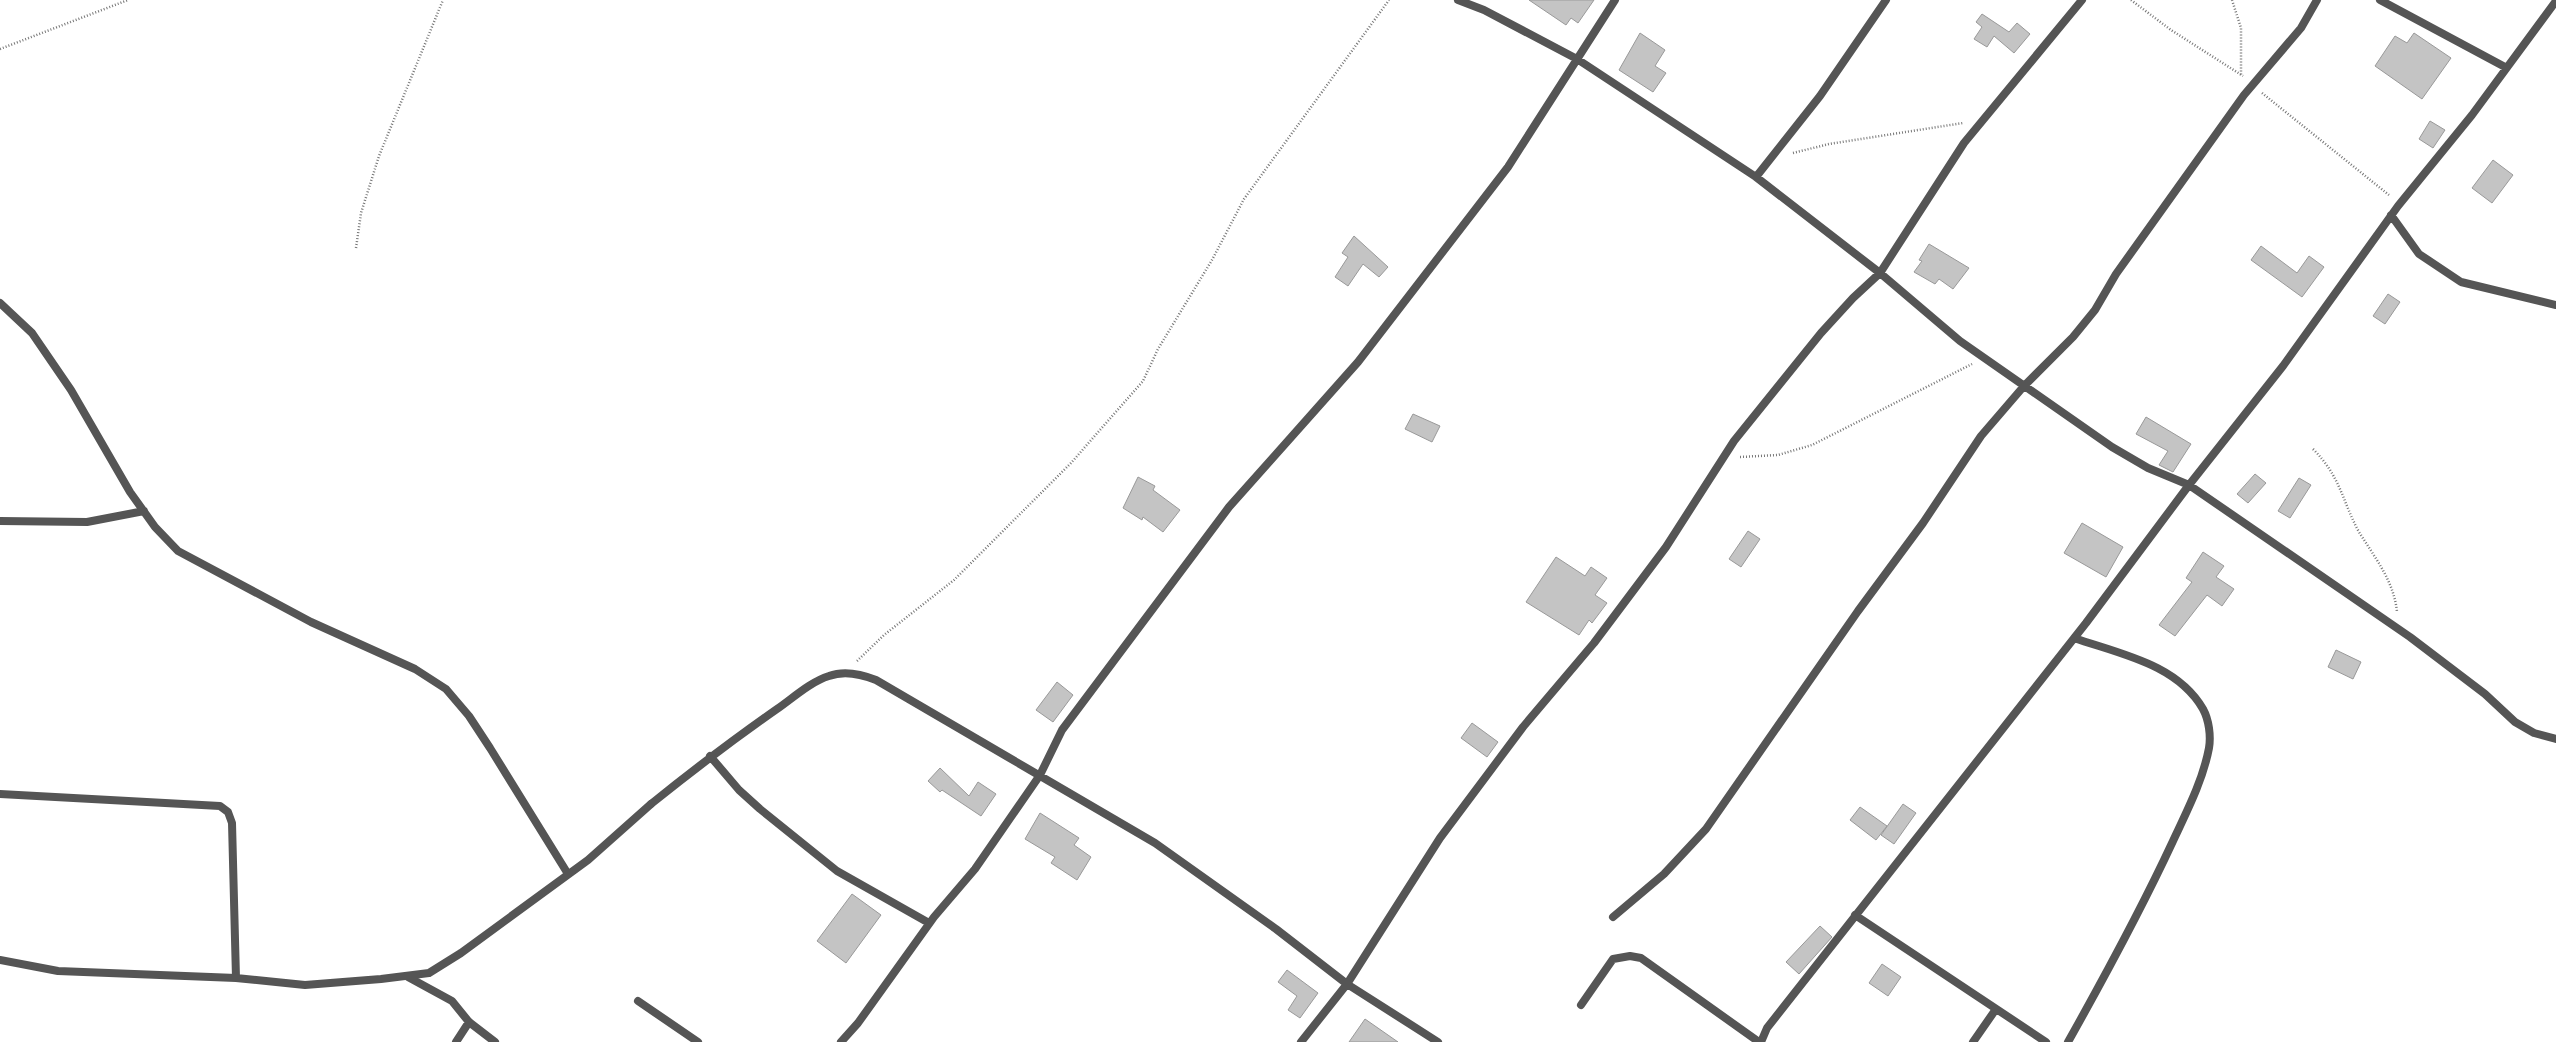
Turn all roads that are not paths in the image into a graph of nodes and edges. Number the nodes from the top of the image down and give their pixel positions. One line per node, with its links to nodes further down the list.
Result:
1 (1458, 0): 8 (street)
2 (1615, 0): 8 (street)
3 (1886, 0): 10 (street)
4 (2082, 0): 12 (street)
5 (2317, 0): 15 (street)
6 (2380, 0): 9 (street)
7 (2556, 1): 9 (street)
8 (1577, 59): 10 (street); 22 (street)
9 (2505, 67): 11 (street)
10 (1756, 177): 12 (street)
11 (2391, 215): 14 (street); 16 (street)
12 (1880, 273): 15 (street); 31 (street)
13 (0, 303): 17 (street)
14 (2556, 305)
15 (2024, 386): 16 (street); 26 (street)
16 (2189, 485): 19 (street); 20 (street)
17 (144, 511): 18 (street); 24 (street)
18 (0, 521)
19 (2074, 638): 25 (street); 45 (street)
20 (2556, 739)
21 (710, 756): 22 (street); 24 (street); 27 (street)
22 (1040, 775): 27 (street); 31 (street)
23 (0, 794): 30 (street)
24 (568, 874): 29 (street)
25 (1855, 915): 34 (street); 42 (street)
26 (1613, 917)
27 (930, 923): 39 (street)
28 (0, 960): 30 (street)
29 (408, 976): 30 (street); 35 (street)
30 (236, 978)
31 (1347, 984): 40 (street); 41 (street)
32 (638, 1001): 38 (street)
33 (1581, 1005): 42 (street)
34 (1996, 1009): 43 (street); 44 (street)
35 (469, 1022): 36 (street); 37 (street)
36 (456, 1042)
37 (495, 1042)
38 (698, 1042)
39 (841, 1042)
40 (1301, 1042)
41 (1438, 1042)
42 (1760, 1042)
43 (1973, 1042)
44 (2046, 1042)
45 (2068, 1042)

